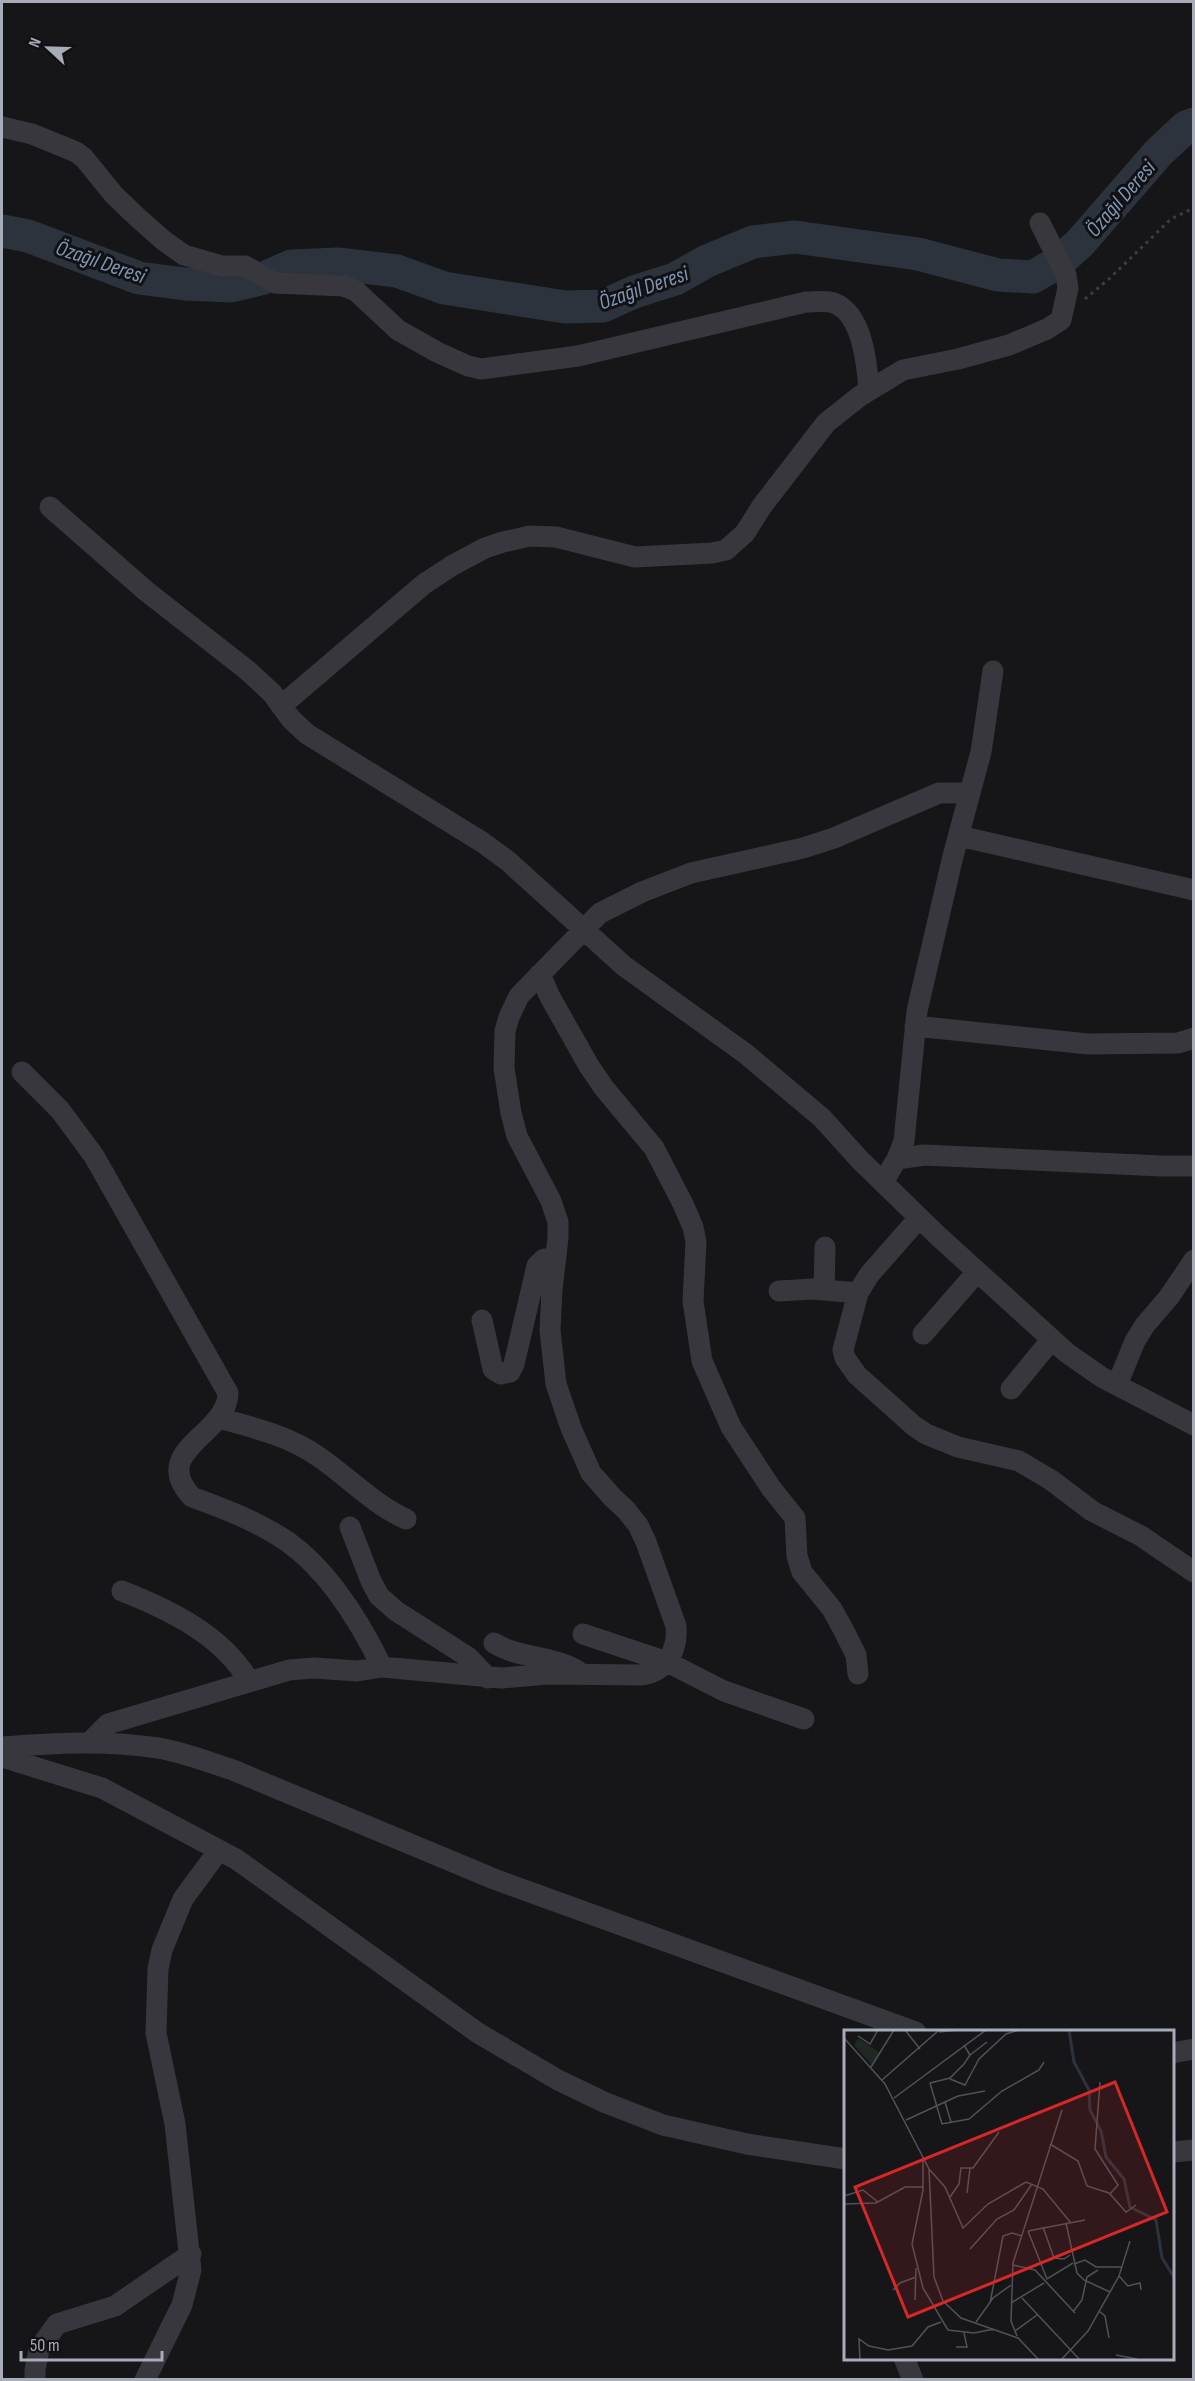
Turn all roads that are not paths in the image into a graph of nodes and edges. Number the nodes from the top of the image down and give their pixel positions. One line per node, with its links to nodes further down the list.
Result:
1 (2, 127): 3 (street)
2 (1040, 223): 3 (street)
3 (869, 390): 6 (street)
4 (50, 507): 6 (street)
5 (993, 671): 7 (street)
6 (281, 706): 10 (street)
7 (970, 793): 8 (street); 10 (street)
8 (959, 836): 9 (street); 12 (street)
9 (1194, 890)
10 (583, 930): 11 (street); 17 (street)
11 (540, 974): 20 (street); 42 (street)
12 (915, 1026): 13 (street); 15 (street)
13 (1194, 1038)
14 (22, 1072): 31 (street)
15 (897, 1159): 16 (street); 17 (street)
16 (1194, 1166)
17 (883, 1182): 18 (street)
18 (919, 1218): 22 (street); 25 (street)
19 (825, 1247): 23 (street)
20 (556, 1257): 26 (street); 39 (street)
21 (1194, 1260): 29 (street)
22 (977, 1272): 27 (street); 28 (street)
23 (824, 1290): 24 (street); 25 (street)
24 (779, 1291)
25 (858, 1293): 35 (street)
26 (482, 1320)
27 (923, 1334)
28 (1052, 1339): 29 (street); 30 (street)
29 (1117, 1385): 32 (street)
30 (1011, 1389)
31 (218, 1418): 33 (street); 40 (street)
32 (1194, 1425)
33 (406, 1519)
34 (350, 1527): 43 (street)
35 (1194, 1572)
36 (122, 1591): 44 (street)
37 (583, 1634): 39 (street)
38 (494, 1643): 41 (street)
39 (667, 1662): 41 (street); 45 (street)
40 (382, 1667): 43 (street); 44 (street)
41 (582, 1673): 43 (street)
42 (858, 1674)
43 (488, 1678)
44 (249, 1681): 46 (street)
45 (804, 1719)
46 (90, 1742): 47 (street); 50 (street)
47 (2, 1747)
48 (2, 1757): 49 (street)
49 (219, 1850): 55 (street); 58 (street)
50 (913, 2030)
51 (1194, 2049): 52 (street)
52 (1174, 2053)
53 (1194, 2150): 54 (street)
54 (1174, 2152)
55 (824, 2156): 56 (street); 57 (street)
56 (844, 2159)
57 (844, 2170)
58 (191, 2254): 60 (street); 61 (street)
59 (905, 2360): 62 (street)
60 (35, 2379)
61 (145, 2379)
62 (913, 2379)

